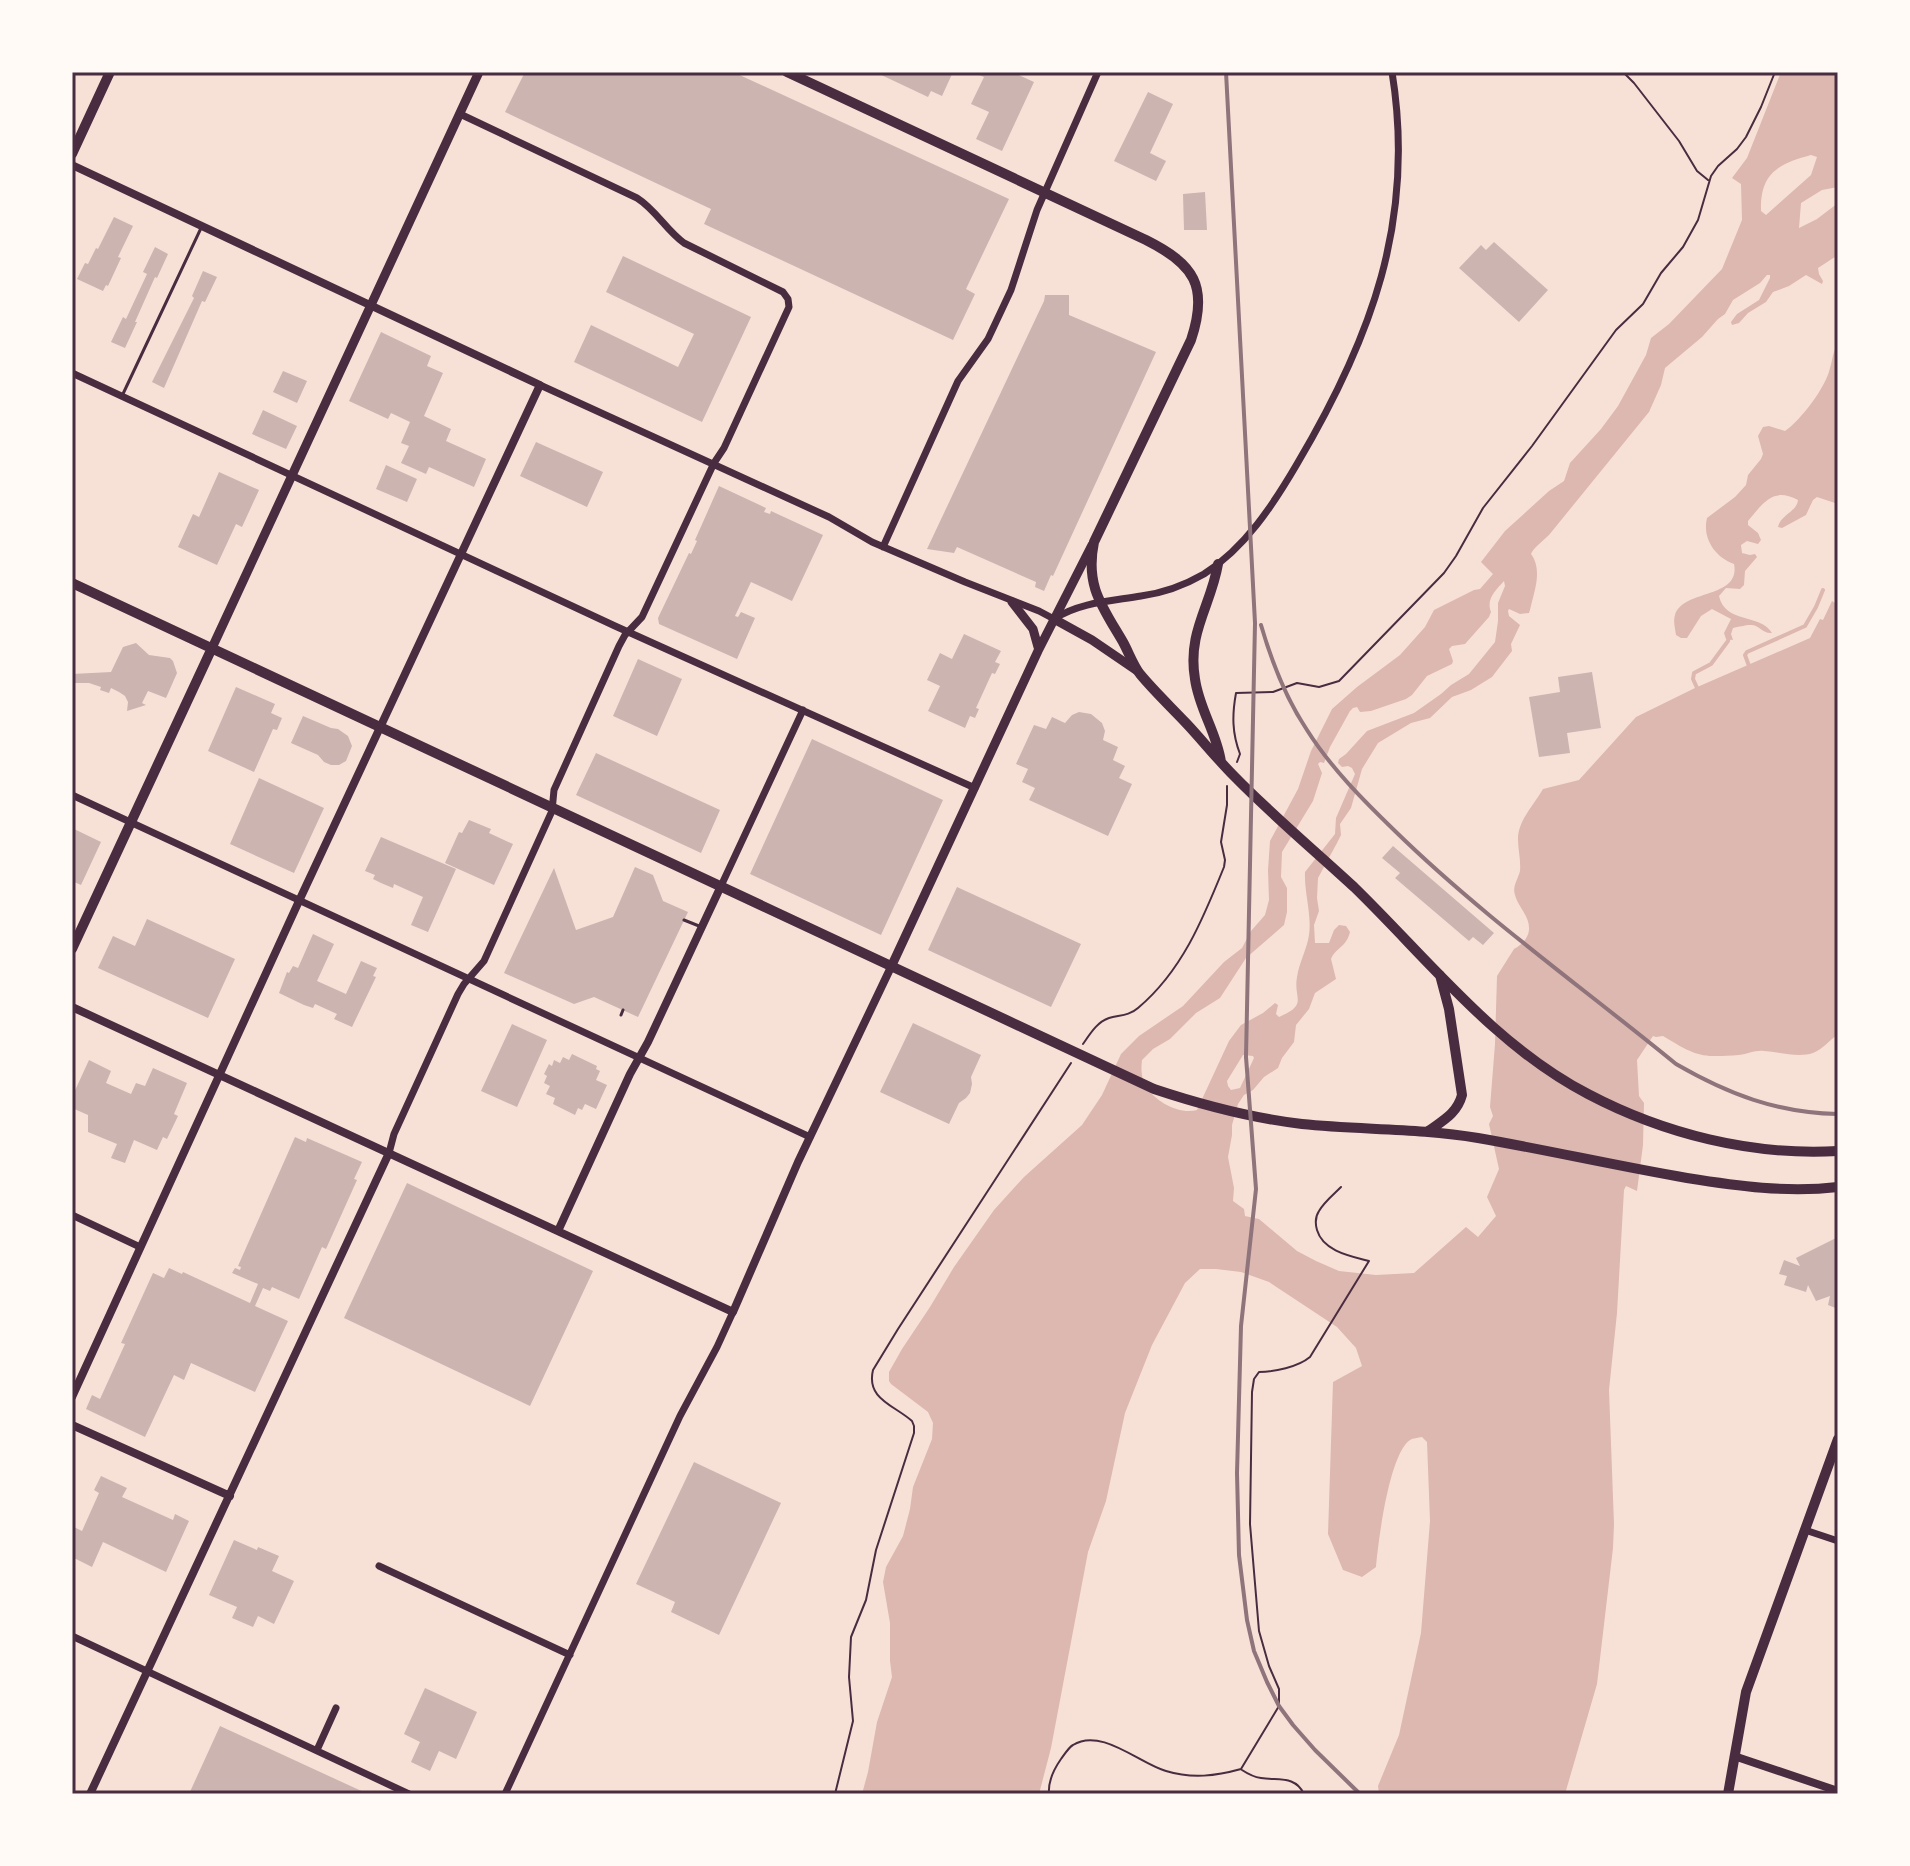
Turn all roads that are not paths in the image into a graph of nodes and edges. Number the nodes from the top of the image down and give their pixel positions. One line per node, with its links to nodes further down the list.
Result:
1 (110, 72): 7 (main road)
2 (479, 72): 6 (main road)
3 (787, 72): 9 (main road)
4 (1098, 72): 9 (street)
5 (1392, 72): 20 (street)
6 (460, 114): 11 (main road); 15 (street)
7 (72, 154)
8 (72, 165): 10 (street)
9 (1045, 191): 17 (main road); 18 (street)
10 (202, 226): 11 (street); 14 (lane)
11 (371, 305): 13 (street); 16 (main road)
12 (72, 373): 14 (street)
13 (540, 385): 15 (street); 19 (street)
14 (122, 396): 16 (street)
15 (714, 463): 18 (street); 25 (street)
16 (292, 475): 19 (street); 26 (main road)
17 (1094, 542): 23 (main road); 24 (main road)
18 (883, 547): 22 (street)
19 (460, 555): 25 (street); 30 (street)
20 (1218, 564): 23 (street); 31 (main road)
21 (72, 583): 26 (main road)
22 (1012, 602): 24 (street); 27 (main road)
23 (1101, 603): 24 (street); 28 (main road)
24 (1054, 619): 27 (main road); 28 (main road)
25 (628, 632): 29 (street); 34 (street)
26 (212, 648): 30 (main road); 35 (main road)
27 (1038, 651): 32 (main road)
28 (1141, 674): 31 (main road)
29 (803, 710): 32 (street); 36 (street)
30 (381, 727): 34 (main road); 37 (street)
31 (1221, 762): 42 (main road)
32 (975, 788): 41 (main road)
33 (72, 795): 35 (street)
34 (553, 807): 36 (main road); 43 (street)
35 (131, 823): 37 (street); 40 (main road)
36 (721, 886): 39 (street); 41 (main road)
37 (299, 901): 43 (street); 46 (street)
38 (684, 920): 39 (lane)
39 (702, 927): 45 (street)
40 (72, 949)
41 (892, 965): 47 (main road); 48 (street)
42 (1439, 973): 47 (main road); 49 (main road)
43 (468, 979): 45 (street); 50 (street)
44 (72, 1007): 46 (street)
45 (640, 1058): 48 (street); 53 (street)
46 (220, 1074): 50 (street); 54 (street)
47 (1427, 1132): 51 (main road)
48 (810, 1137): 55 (street)
49 (1838, 1151)
50 (389, 1153): 53 (street); 59 (street)
51 (1838, 1187)
52 (72, 1215): 54 (street)
53 (558, 1231): 55 (street)
54 (140, 1247): 56 (street)
55 (733, 1312): 64 (street)
56 (72, 1397)
57 (72, 1425): 59 (street)
58 (1838, 1439): 60 (main road)
59 (230, 1496): 65 (street)
60 (1805, 1530): 61 (street); 68 (main road)
61 (1838, 1541)
62 (379, 1566): 64 (street)
63 (72, 1636): 65 (street)
64 (570, 1655): 72 (street)
65 (148, 1671): 67 (street); 70 (street)
66 (336, 1708): 67 (street)
67 (317, 1750): 71 (street)
68 (1734, 1756): 69 (street); 73 (main road)
69 (1838, 1791)
70 (90, 1794)
71 (409, 1794)
72 (505, 1794)
73 (1728, 1794)

